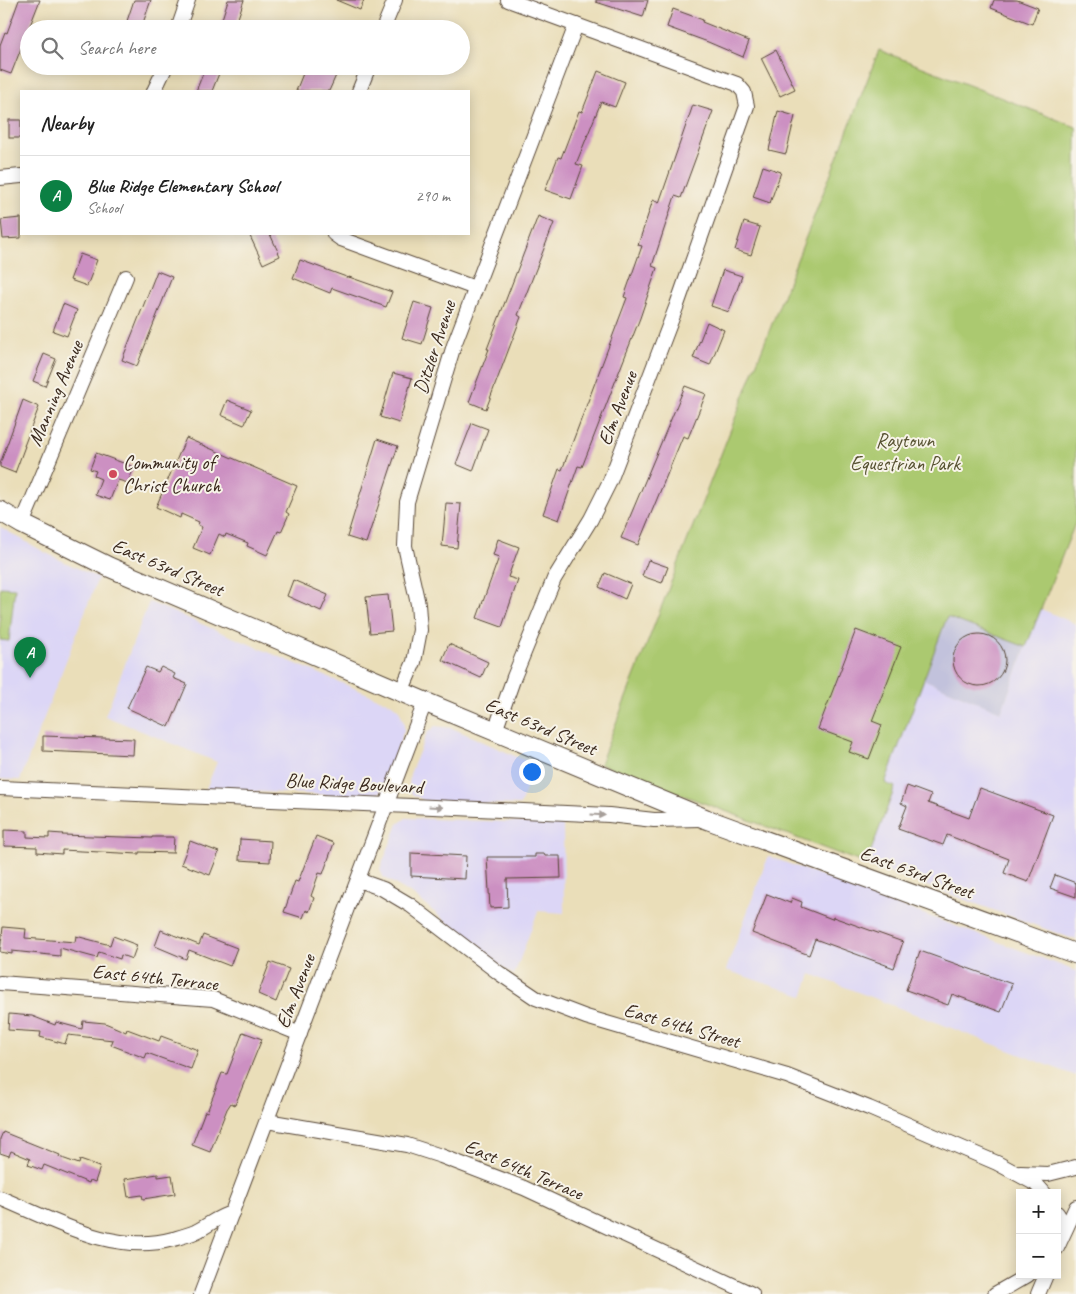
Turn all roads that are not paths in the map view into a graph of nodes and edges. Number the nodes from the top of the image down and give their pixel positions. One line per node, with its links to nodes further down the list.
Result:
1 (188, 0): 4 (street)
2 (395, 0): 5 (street)
3 (508, 0): 6 (street)
4 (181, 20)
5 (387, 20)
6 (576, 25): 15 (street, Ditzler Avenue); 20 (street, Elm Avenue)
7 (162, 75): 9 (street)
8 (365, 75): 10 (street)
9 (154, 90)
10 (359, 90)
11 (20, 176): 12 (street)
12 (0, 178)
13 (335, 235): 15 (street)
14 (126, 277): 17 (street, Manning Avenue)
15 (475, 288): 18 (street, Ditzler Avenue)
16 (0, 511): 17 (main road, East 63rd Street)
17 (22, 524): 18 (main road, East 63rd Street)
18 (400, 692): 19 (main road, East 63rd Street)
19 (425, 702): 20 (main road, East 63rd Street); 22 (street, Elm Avenue)
20 (495, 731): 23 (main road, East 63rd Street)
21 (0, 788): 22 (street, Blue Ridge Boulevard)
22 (387, 804): 23 (street, Blue Ridge Boulevard, one-way to 23); 24 (street, Elm Avenue)
23 (706, 819): 25 (main road, East 63rd Street)
24 (358, 880): 27 (street, Elm Avenue); 30 (street, East 64th Street)
25 (1076, 954)
26 (0, 983): 27 (street, East 64th Terrace)
27 (300, 1034): 28 (street, Elm Avenue)
28 (267, 1121): 34 (street, Elm Avenue); 42 (street, East 64th Terrace)
29 (1076, 1167): 30 (street, East 64th Street)
30 (1015, 1172): 31 (street, East 64th Street)
31 (1040, 1189)
32 (0, 1198): 34 (street)
33 (1076, 1207): 36 (street)
34 (232, 1212): 41 (street, Elm Avenue)
35 (1061, 1219): 36 (street)
36 (1066, 1227): 37 (street); 38 (street)
37 (1061, 1235)
38 (1061, 1239)
39 (1021, 1279): 43 (street)
40 (1044, 1279): 44 (street)
41 (201, 1294)
42 (752, 1294)
43 (995, 1294)
44 (1038, 1294)

